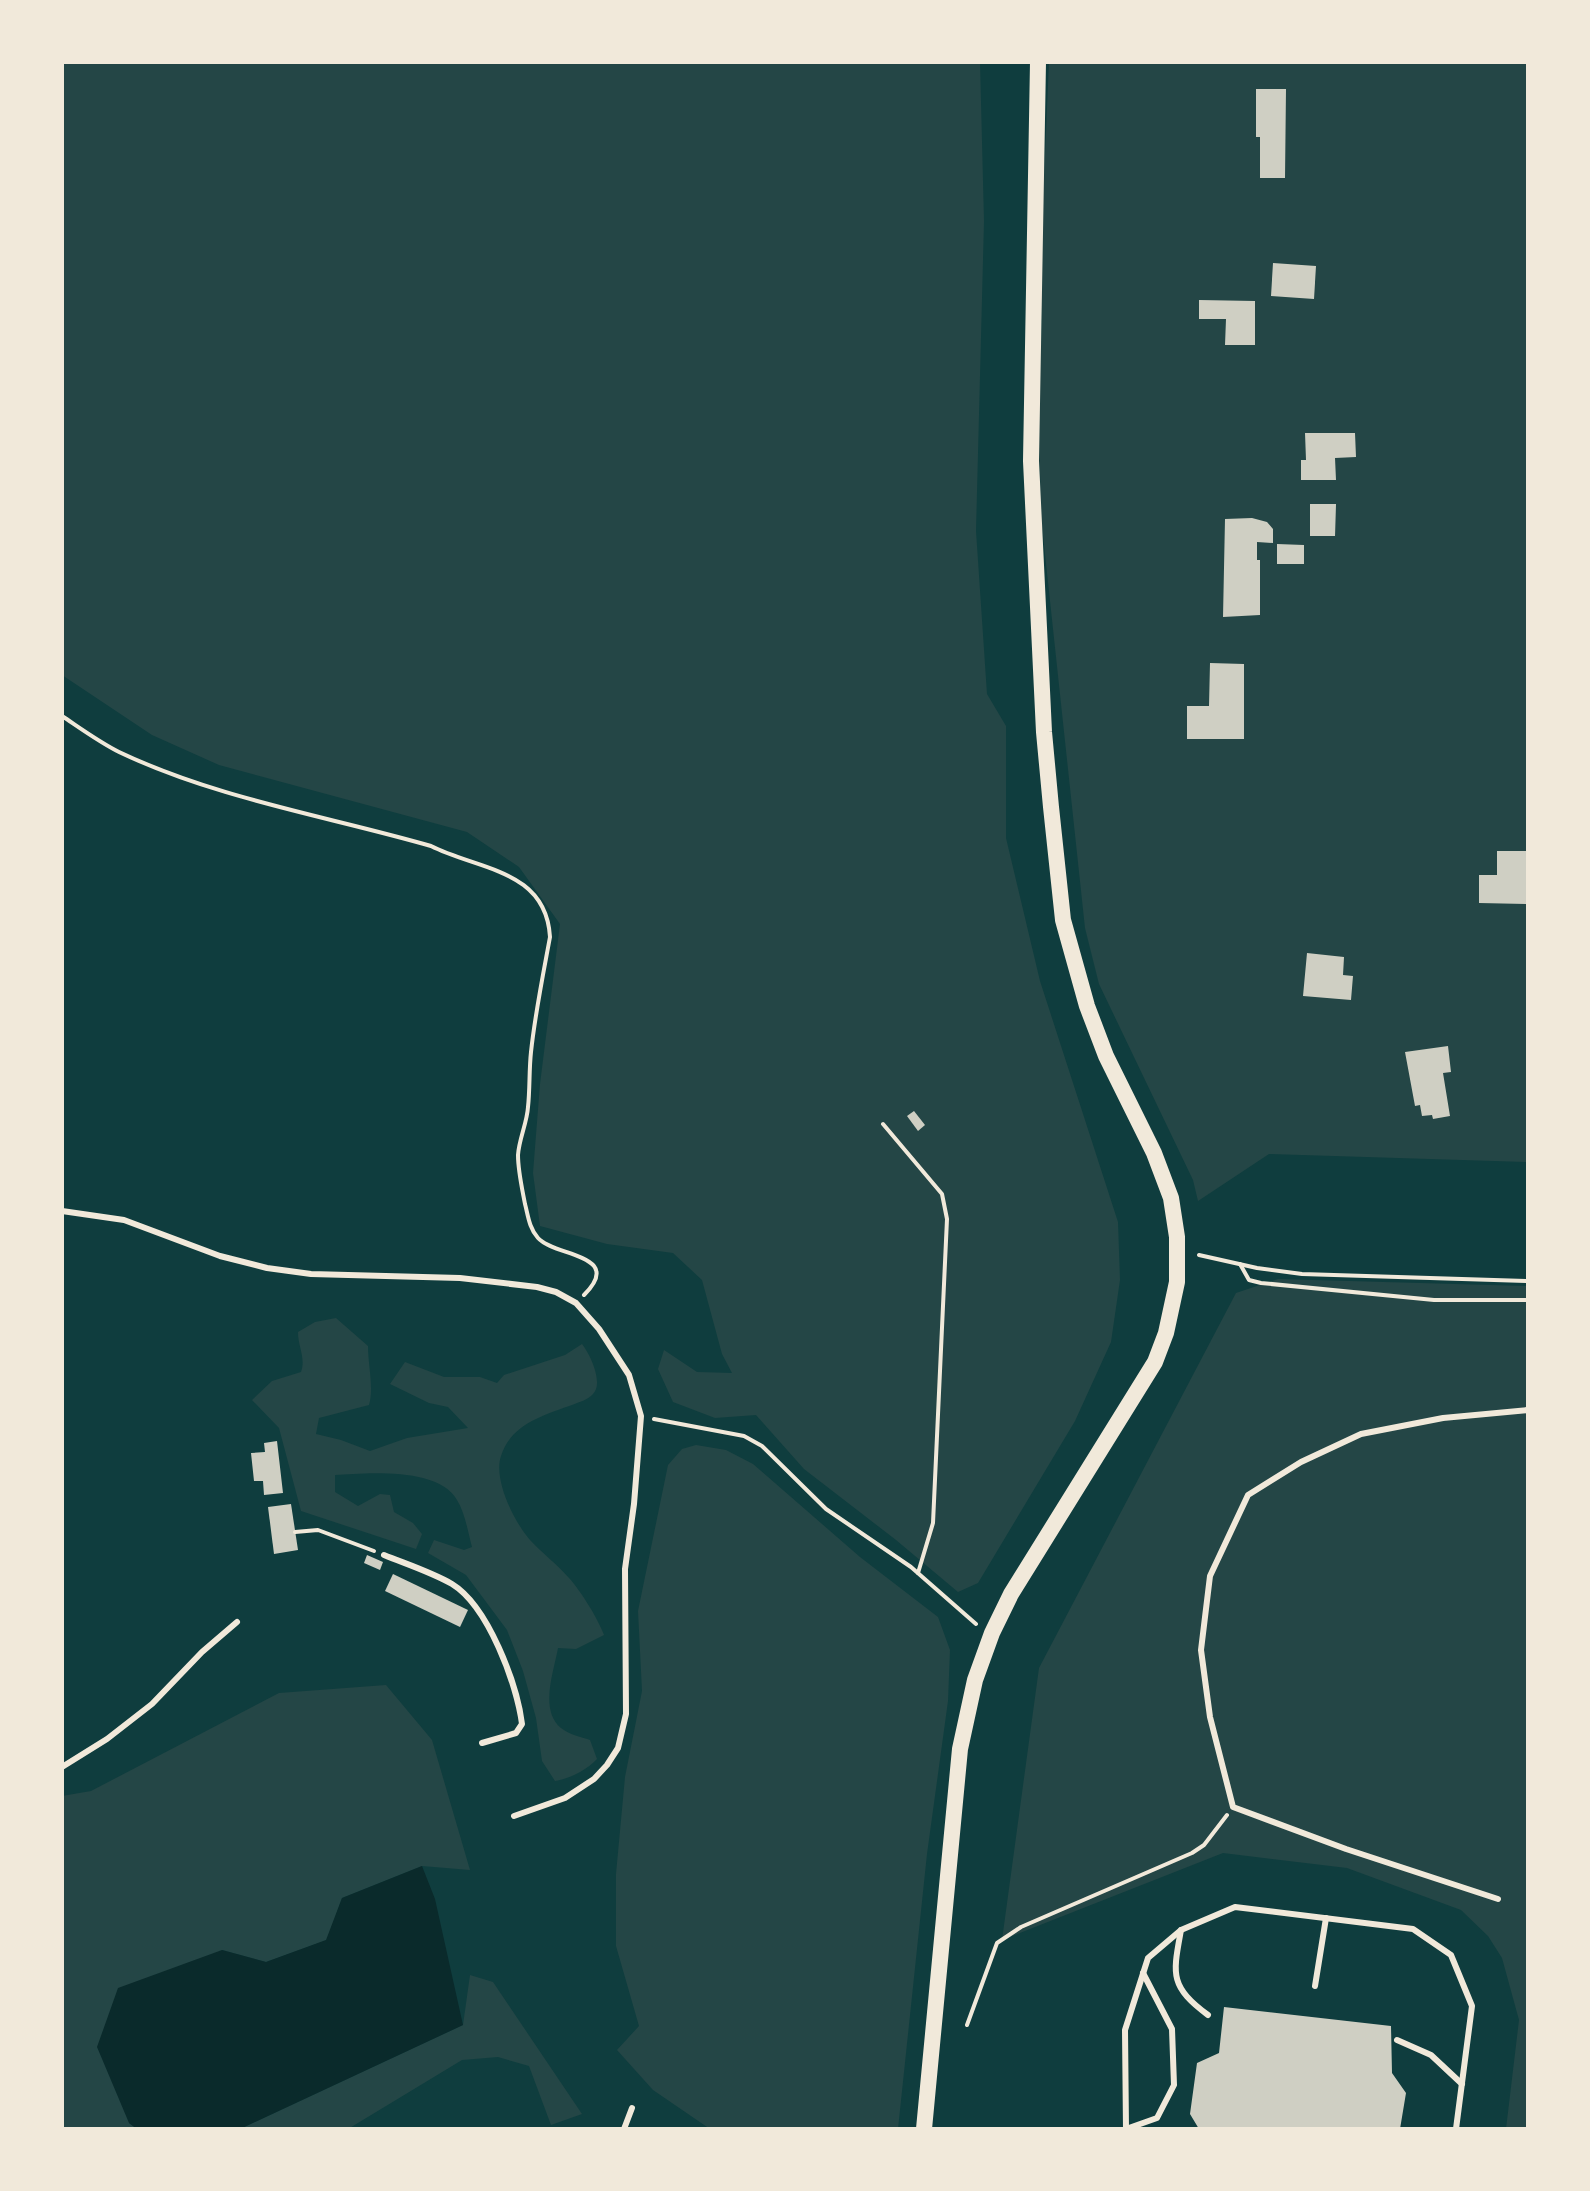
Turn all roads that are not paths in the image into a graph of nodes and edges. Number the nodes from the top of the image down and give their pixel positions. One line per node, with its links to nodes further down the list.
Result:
1 (1038, 62): 20 (main road)
2 (62, 1211): 8 (lane)
3 (1528, 1410): 9 (lane)
4 (384, 1555): 6 (lane)
5 (237, 1622): 7 (lane)
6 (482, 1743)
7 (62, 1767)
8 (514, 1816)
9 (1498, 1899)
10 (1326, 1918): 11 (lane); 13 (lane); 16 (lane)
11 (1181, 1930): 12 (lane); 14 (lane)
12 (1143, 1973): 21 (lane); 21 (lane)
13 (1315, 1986)
14 (1208, 2015)
15 (1397, 2040): 16 (lane)
16 (1462, 2084): 18 (lane)
17 (632, 2108): 19 (lane)
18 (1455, 2128)
19 (624, 2129)
20 (924, 2129)
21 (1126, 2129)

